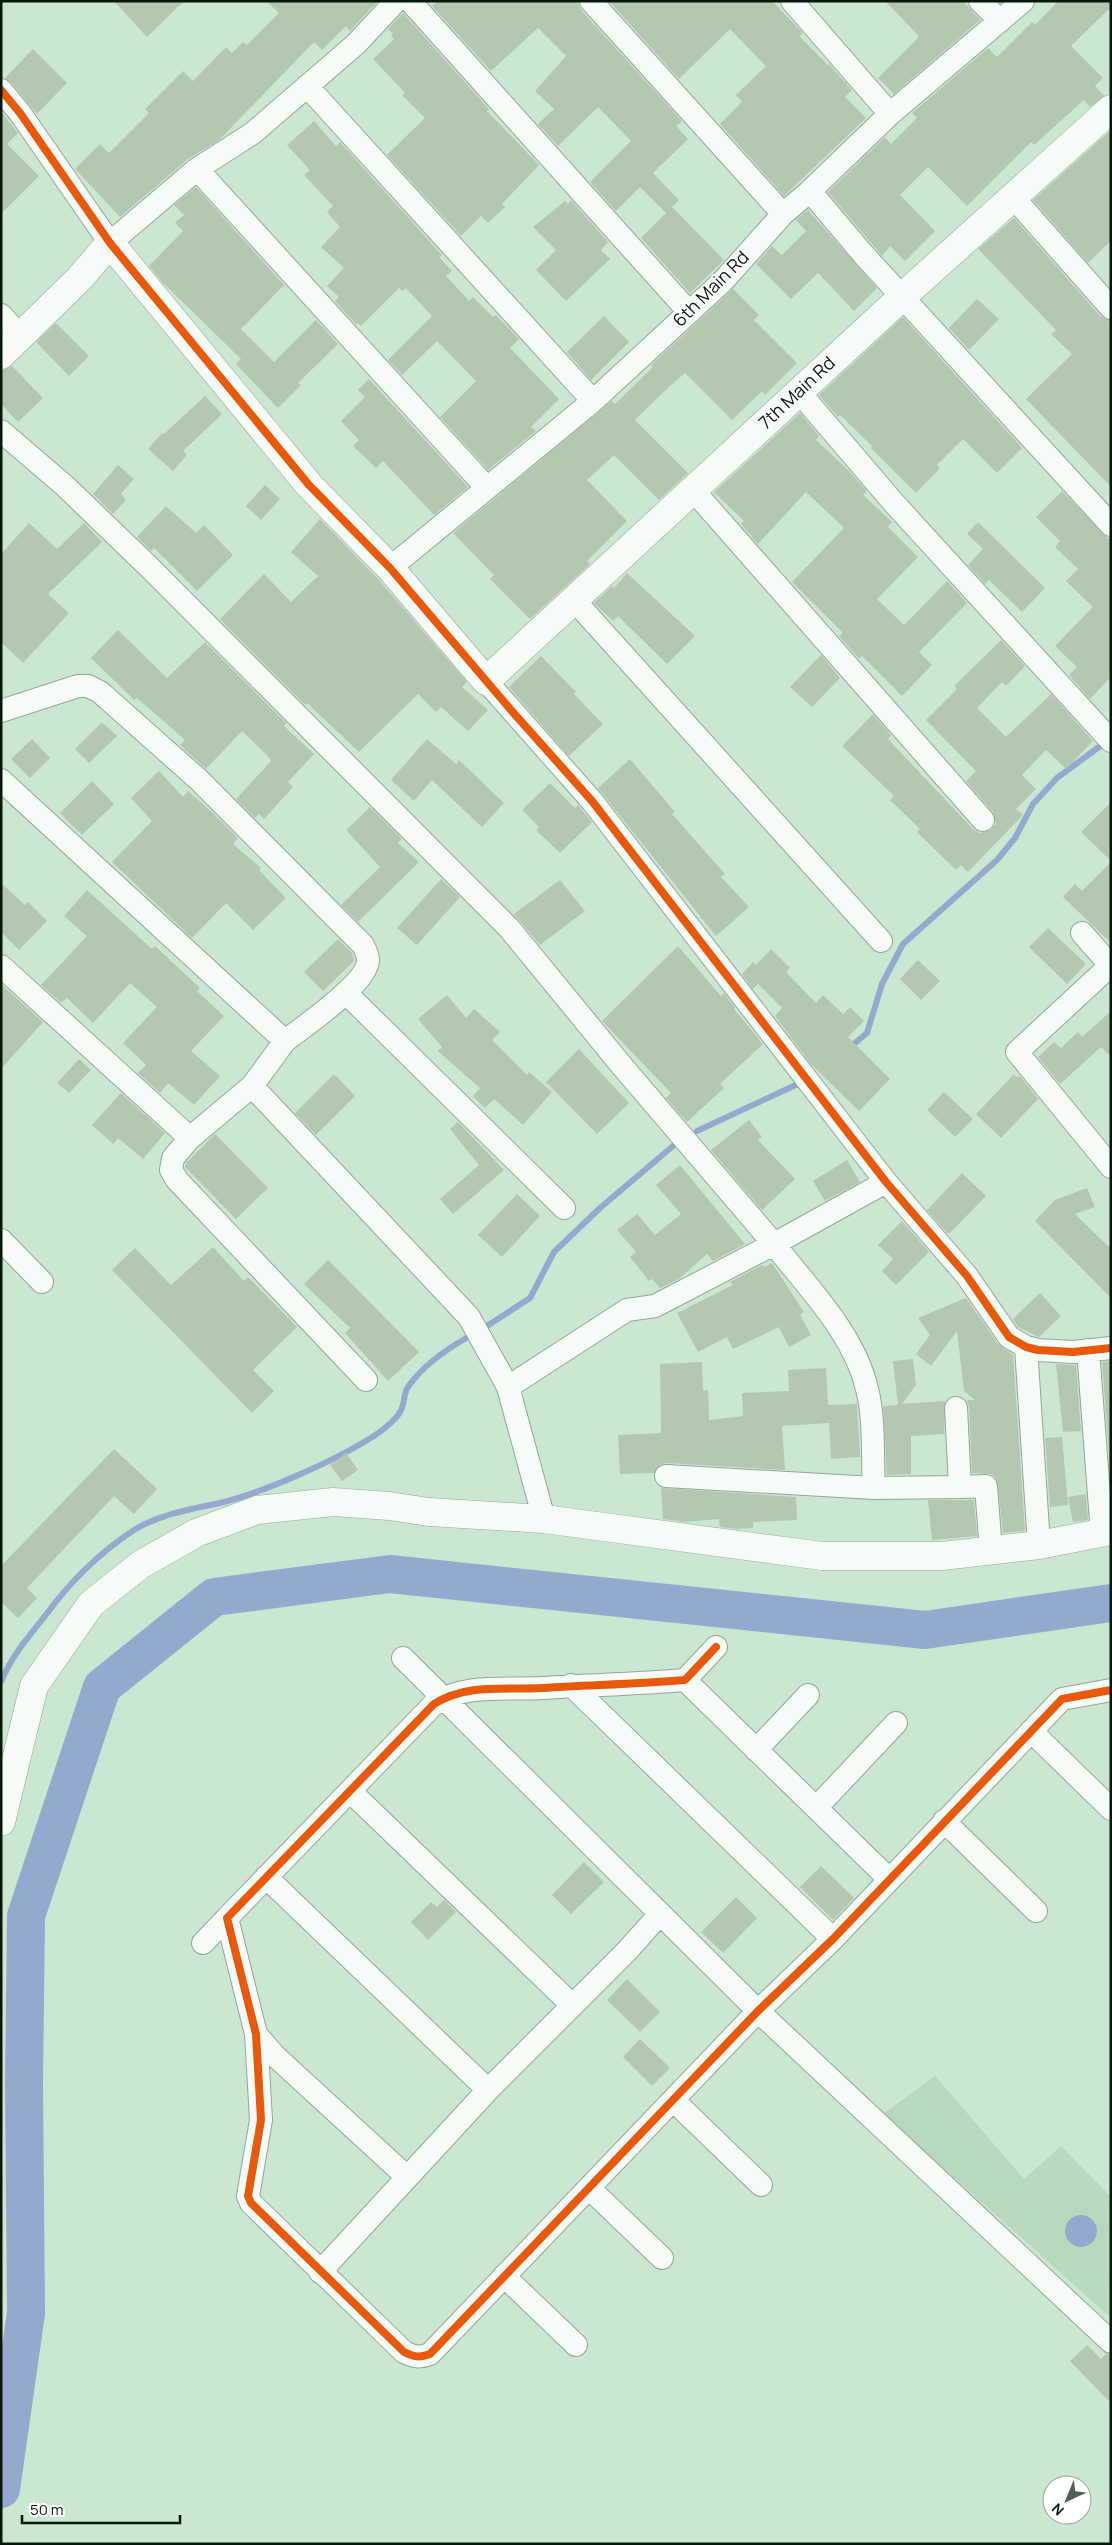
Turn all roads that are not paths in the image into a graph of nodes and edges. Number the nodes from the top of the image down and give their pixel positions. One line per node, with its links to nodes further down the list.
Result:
1 (396, 1): 8 (street)
2 (410, 1): 19 (street)
3 (591, 1): 15 (street)
4 (792, 1): 11 (street)
5 (980, 1): 7 (street)
6 (1023, 1): 7 (street, 6th Main Rd)
7 (1000, 21): 11 (street, 6th Main Rd)
8 (307, 86): 12 (street); 23 (street)
9 (1, 90): 16 (street)
10 (1111, 109): 14 (street, 7th Main Rd)
11 (890, 114): 13 (street, 6th Main Rd)
12 (197, 169): 16 (street); 25 (street)
13 (810, 191): 15 (street, 6th Main Rd); 17 (street)
14 (1013, 197): 17 (street, 7th Main Rd); 18 (street)
15 (783, 214): 19 (street, 6th Main Rd)
16 (110, 243): 21 (street); 28 (street)
17 (903, 296): 22 (street, 7th Main Rd); 27 (street)
18 (1111, 308)
19 (689, 312): 23 (street, 6th Main Rd)
20 (1, 315): 21 (street)
21 (10, 345)
22 (799, 392): 26 (street, 7th Main Rd); 32 (street)
23 (593, 401): 25 (street, 6th Main Rd)
24 (1, 431): 47 (street)
25 (487, 488): 28 (street, 6th Main Rd)
26 (693, 490): 29 (street, 7th Main Rd); 34 (street)
27 (1111, 526)
28 (390, 568): 30 (street)
29 (574, 600): 30 (street, 7th Main Rd); 36 (street)
30 (486, 681): 44 (street)
31 (1, 711): 39 (street)
32 (1107, 736)
33 (1, 780): 40 (street)
34 (983, 820)
35 (1082, 933): 38 (street)
36 (881, 941)
37 (1, 966): 42 (street)
38 (1111, 966): 43 (street)
39 (346, 993): 40 (street); 45 (street)
40 (285, 1041): 41 (street)
41 (252, 1086): 42 (street); 53 (street)
42 (190, 1138): 52 (street)
43 (1111, 1167)
44 (886, 1182): 47 (street); 49 (street)
45 (564, 1208)
46 (1, 1240): 48 (street)
47 (774, 1244): 53 (street); 57 (street)
48 (42, 1282)
49 (1026, 1347): 51 (street); 60 (street)
50 (1111, 1348): 51 (street)
51 (1088, 1350): 59 (street)
52 (366, 1380)
53 (508, 1387): 58 (street)
54 (956, 1408): 56 (street)
55 (666, 1476): 57 (street)
56 (960, 1487): 57 (street); 61 (street)
57 (874, 1488)
58 (544, 1519): 61 (street); 76 (street)
59 (1107, 1532): 60 (street)
60 (1039, 1545): 61 (street)
61 (991, 1551)
62 (716, 1647): 64 (street)
63 (403, 1658): 68 (street)
64 (685, 1680): 65 (street); 71 (street)
65 (572, 1685): 68 (street); 82 (street)
66 (1111, 1690): 70 (street)
67 (808, 1694): 71 (street)
68 (443, 1698): 72 (street); 80 (street)
69 (896, 1723): 73 (street)
70 (1031, 1731): 74 (street); 75 (street)
71 (756, 1750): 73 (street)
72 (350, 1791): 77 (street); 84 (street)
73 (816, 1808): 78 (street)
74 (1111, 1809)
75 (944, 1821): 78 (street); 79 (street)
76 (1, 1822)
77 (266, 1877): 81 (street); 87 (street)
78 (889, 1879): 82 (street)
79 (1036, 1911)
80 (660, 1914): 84 (street); 85 (street)
81 (227, 1918): 83 (street); 86 (street)
82 (833, 1939): 85 (street)
83 (203, 1943)
84 (572, 2005): 87 (street)
85 (758, 2011): 88 (street); 95 (street)
86 (256, 2034): 89 (street); 93 (street)
87 (488, 2090): 89 (street)
88 (673, 2100): 90 (street); 91 (street)
89 (408, 2177): 93 (street)
90 (761, 2185)
91 (589, 2188): 92 (street); 94 (street)
92 (662, 2258)
93 (320, 2272): 94 (street)
94 (504, 2276): 96 (street)
95 (1111, 2342)
96 (576, 2345)

